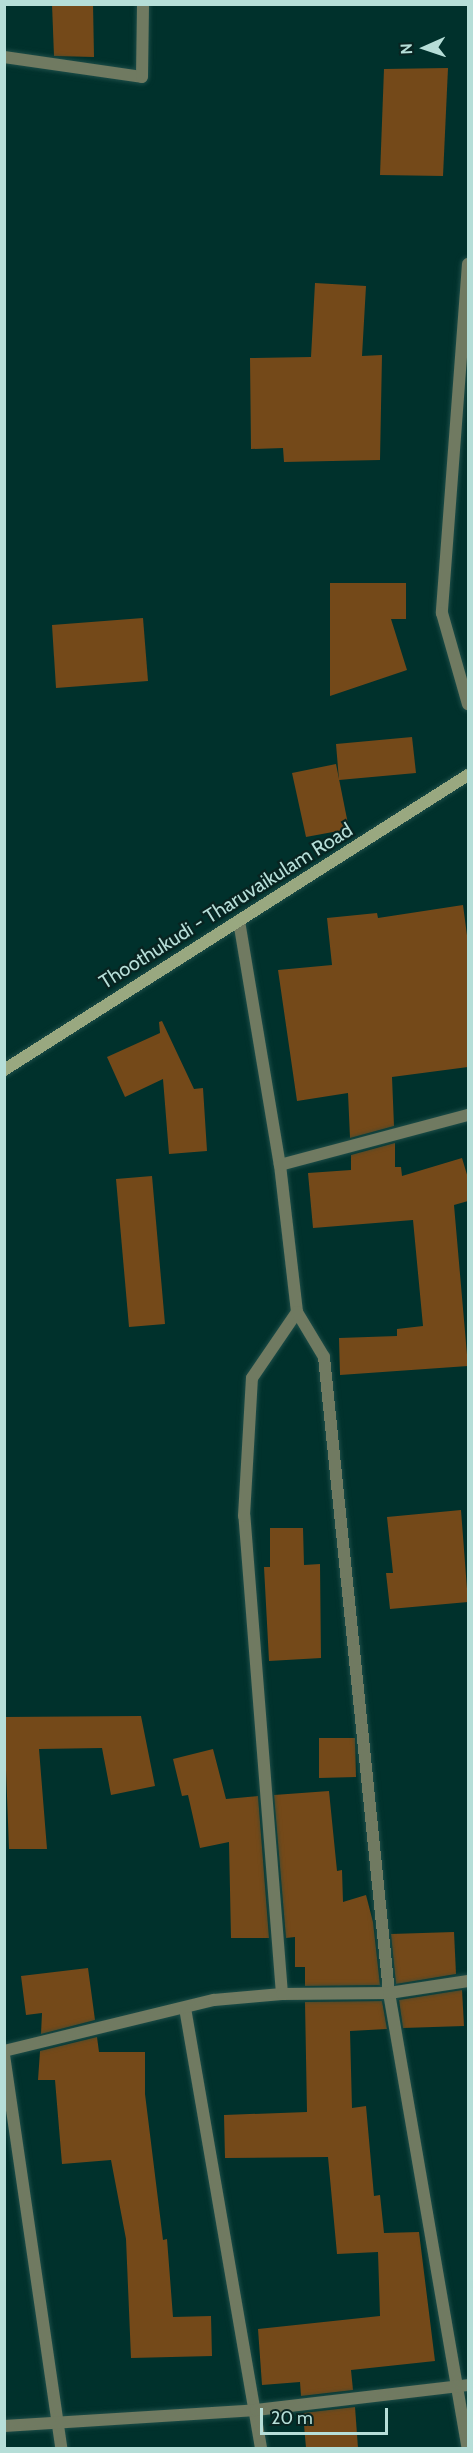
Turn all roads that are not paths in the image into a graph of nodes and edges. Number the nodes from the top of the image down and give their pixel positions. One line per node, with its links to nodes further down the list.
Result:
1 (143, 4): 2 (street)
2 (4, 57)
3 (468, 264): 4 (street)
4 (468, 704)
5 (468, 776): 6 (main road, Thoothukudi - Tharuvaikulam Road)
6 (239, 921): 7 (main road, Thoothukudi - Tharuvaikulam Road); 9 (street)
7 (4, 1070)
8 (468, 1115): 9 (street)
9 (280, 1165): 10 (street)
10 (297, 1312): 12 (street); 13 (street)
11 (468, 1981): 12 (street)
12 (389, 1993): 13 (street); 16 (street)
13 (282, 1994): 14 (street)
14 (185, 2008): 15 (street); 17 (street)
15 (4, 2053): 18 (street)
16 (462, 2386): 17 (street); 22 (street)
17 (256, 2410): 18 (street); 21 (street)
18 (58, 2423): 19 (street); 20 (street)
19 (4, 2426)
20 (61, 2448)
21 (261, 2448)
22 (468, 2448)

